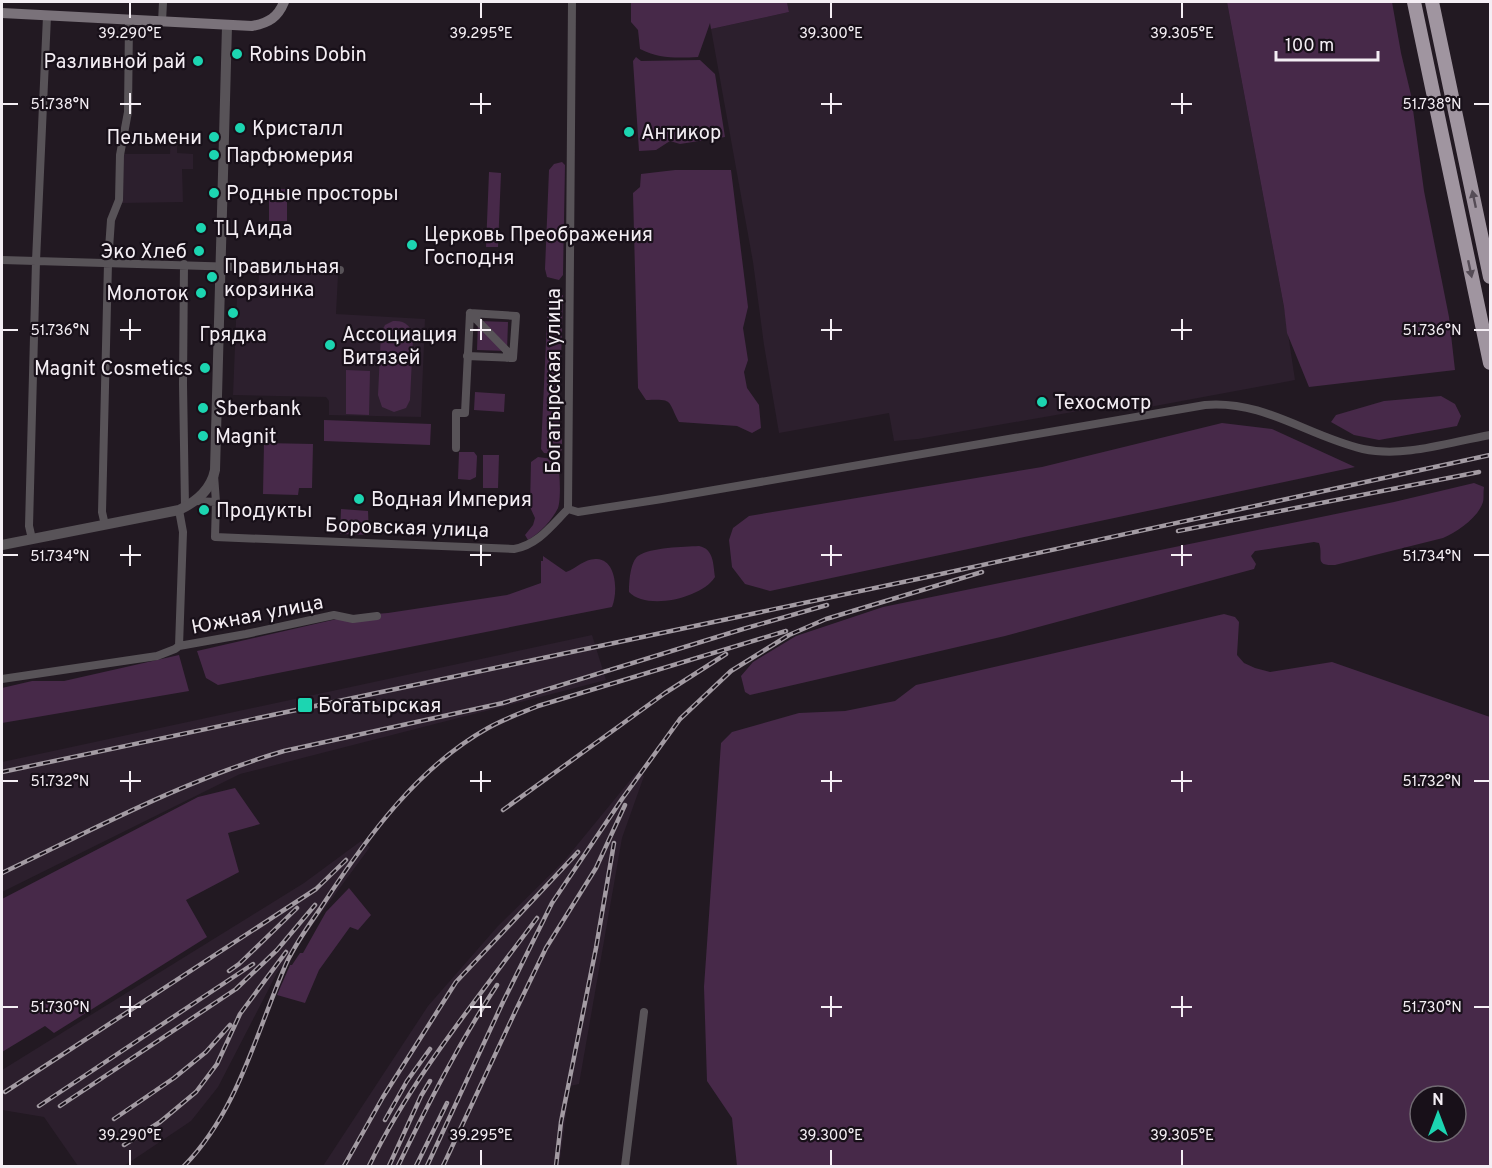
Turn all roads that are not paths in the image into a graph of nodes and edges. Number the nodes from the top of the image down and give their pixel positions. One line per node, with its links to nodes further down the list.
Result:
1 (163, 2): 9 (street)
2 (284, 2): 10 (main road)
3 (572, 2): 27 (street, Богатырская улица)
4 (1414, 2): 21 (highway, one-way to 21)
5 (1432, 2): 17 (highway, one-way to 5)
6 (2, 13): 7 (main road)
7 (47, 16): 8 (main road); 12 (street)
8 (129, 21): 9 (main road); 13 (street)
9 (162, 22): 10 (main road)
10 (227, 26): 15 (street)
11 (2, 260): 12 (street)
12 (36, 261): 13 (street); 29 (street)
13 (108, 263): 14 (street); 28 (street)
14 (184, 264): 15 (street); 26 (street, Южная улица)
15 (222, 265): 16 (street); 24 (street)
16 (340, 270)
17 (1491, 277)
18 (470, 313): 19 (street); 20 (street); 20 (street)
19 (467, 356): 20 (street); 23 (street)
20 (507, 358)
21 (1491, 363)
22 (1491, 435): 27 (street)
23 (456, 448)
24 (214, 474): 25 (street); 26 (street)
25 (216, 502): 26 (street); 27 (street, Боровская улица)
26 (186, 506): 28 (street); 32 (street, Южная улица)
27 (568, 509)
28 (105, 525): 29 (street)
29 (32, 539): 30 (street)
30 (2, 545)
31 (377, 616): 32 (street, Южная улица)
32 (179, 646): 33 (street, Южная улица)
33 (2, 679)
34 (644, 1012): 35 (street)
35 (625, 1167)

